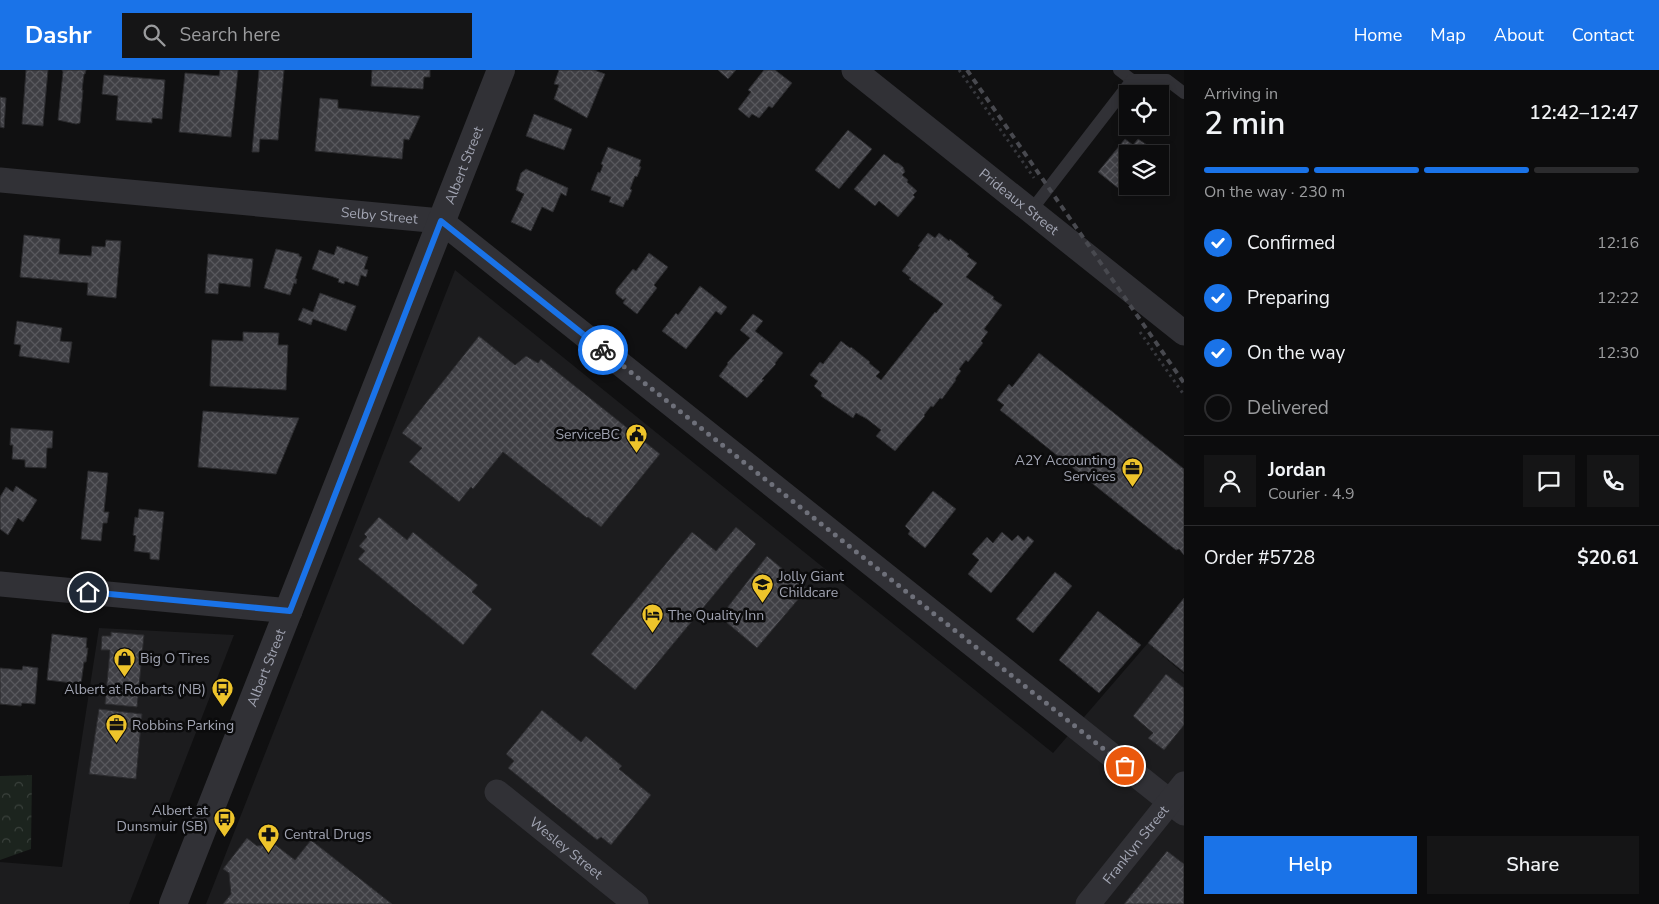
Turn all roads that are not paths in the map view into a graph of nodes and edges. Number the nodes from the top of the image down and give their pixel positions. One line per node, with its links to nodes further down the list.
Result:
1 (501, 70): 8 (street, Albert Street)
2 (854, 70): 7 (street, Prideaux Street)
3 (1119, 70): 4 (lane)
4 (1132, 80): 5 (lane); 7 (lane)
5 (1184, 93)
6 (0, 180): 8 (street, Selby Street)
7 (1030, 212): 9 (street, Prideaux Street)
8 (441, 221): 11 (street, Albert Street); 13 (street)
9 (1184, 333)
10 (0, 584): 11 (street)
11 (290, 611): 14 (street, Albert Street)
12 (497, 792): 15 (street, Wesley Street)
13 (1179, 800): 16 (street, Franklyn Street)
14 (174, 904)
15 (636, 904)
16 (1088, 904)

